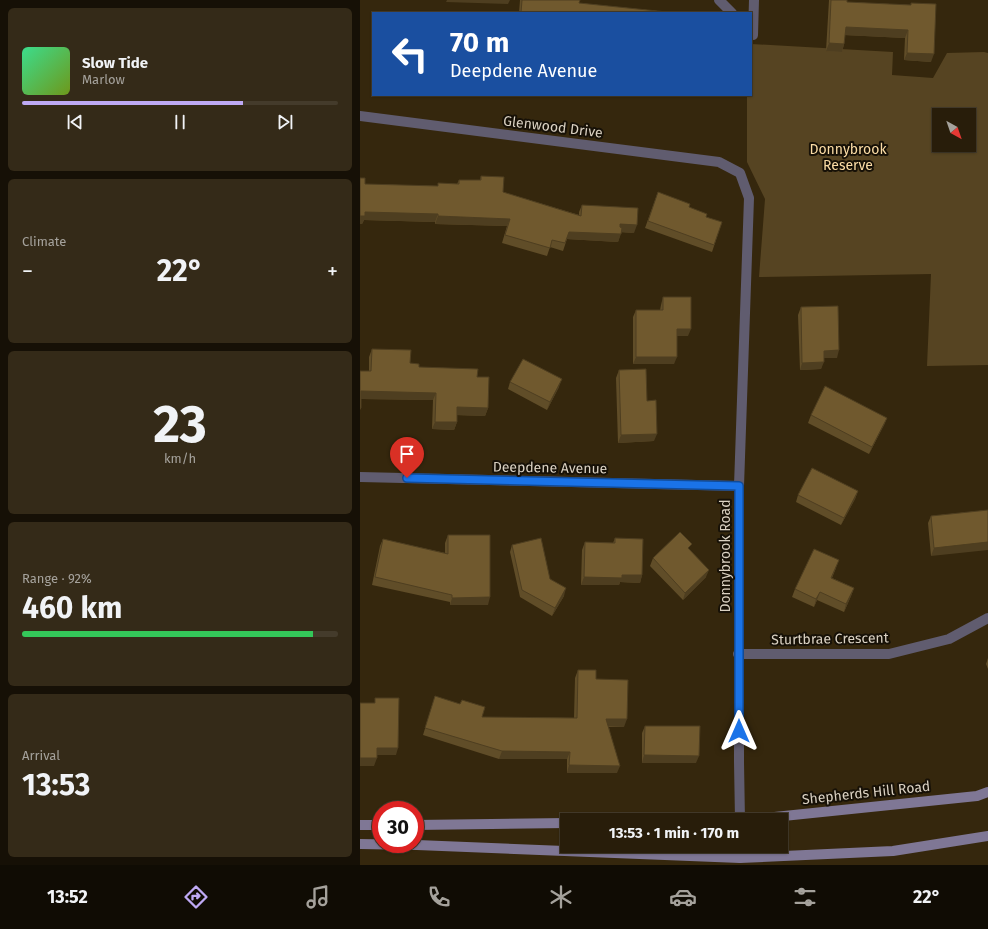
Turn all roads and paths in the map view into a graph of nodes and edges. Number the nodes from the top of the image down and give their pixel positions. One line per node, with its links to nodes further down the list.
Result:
1 (719, 0): 3 (street)
2 (754, 0): 4 (street)
3 (731, 12)
4 (752, 34)
5 (360, 116): 6 (street, Glenwood Drive)
6 (740, 173): 8 (street, Donnybrook Road)
7 (360, 477): 8 (street, Deepdene Avenue)
8 (739, 486): 10 (street, Donnybrook Road)
9 (988, 618): 10 (street, Sturtbrae Crescent)
10 (738, 654): 12 (street, Donnybrook Road)
11 (988, 793): 13 (main road, Shepherds Hill Road)
12 (740, 813)
13 (788, 816)
14 (560, 823): 17 (main road)
15 (360, 825): 16 (main road)
16 (372, 825)
17 (424, 825)
18 (988, 836): 21 (main road)
19 (360, 844): 21 (main road)
20 (740, 853): 21 (street)
21 (740, 858)

